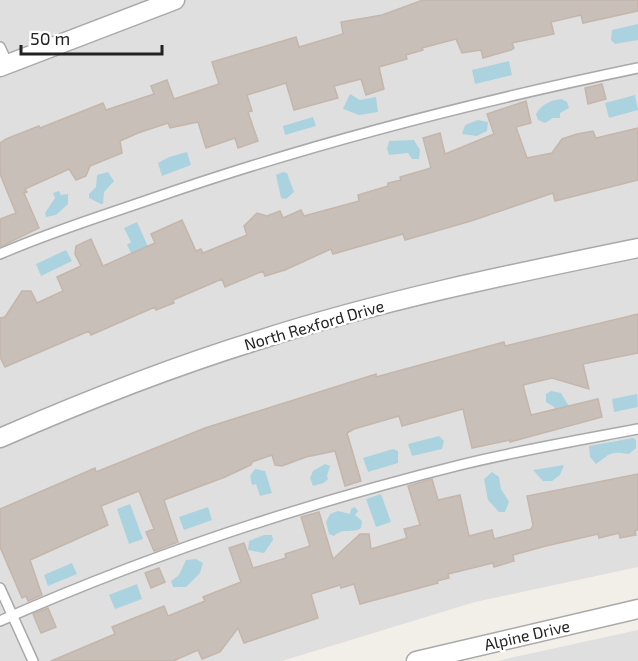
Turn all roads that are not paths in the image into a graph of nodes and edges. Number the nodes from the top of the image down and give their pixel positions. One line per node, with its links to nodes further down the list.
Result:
1 (175, 0): 3 (street)
2 (0, 47): 3 (lane)
3 (4, 66)
4 (638, 68): 6 (lane)
5 (638, 248): 8 (street, North Rexford Drive)
6 (0, 254)
7 (638, 429): 11 (lane)
8 (0, 438)
9 (0, 588): 11 (lane)
10 (638, 609): 14 (street, Alpine Drive)
11 (12, 615): 12 (lane); 13 (lane)
12 (0, 621)
13 (33, 661)
14 (416, 661)

